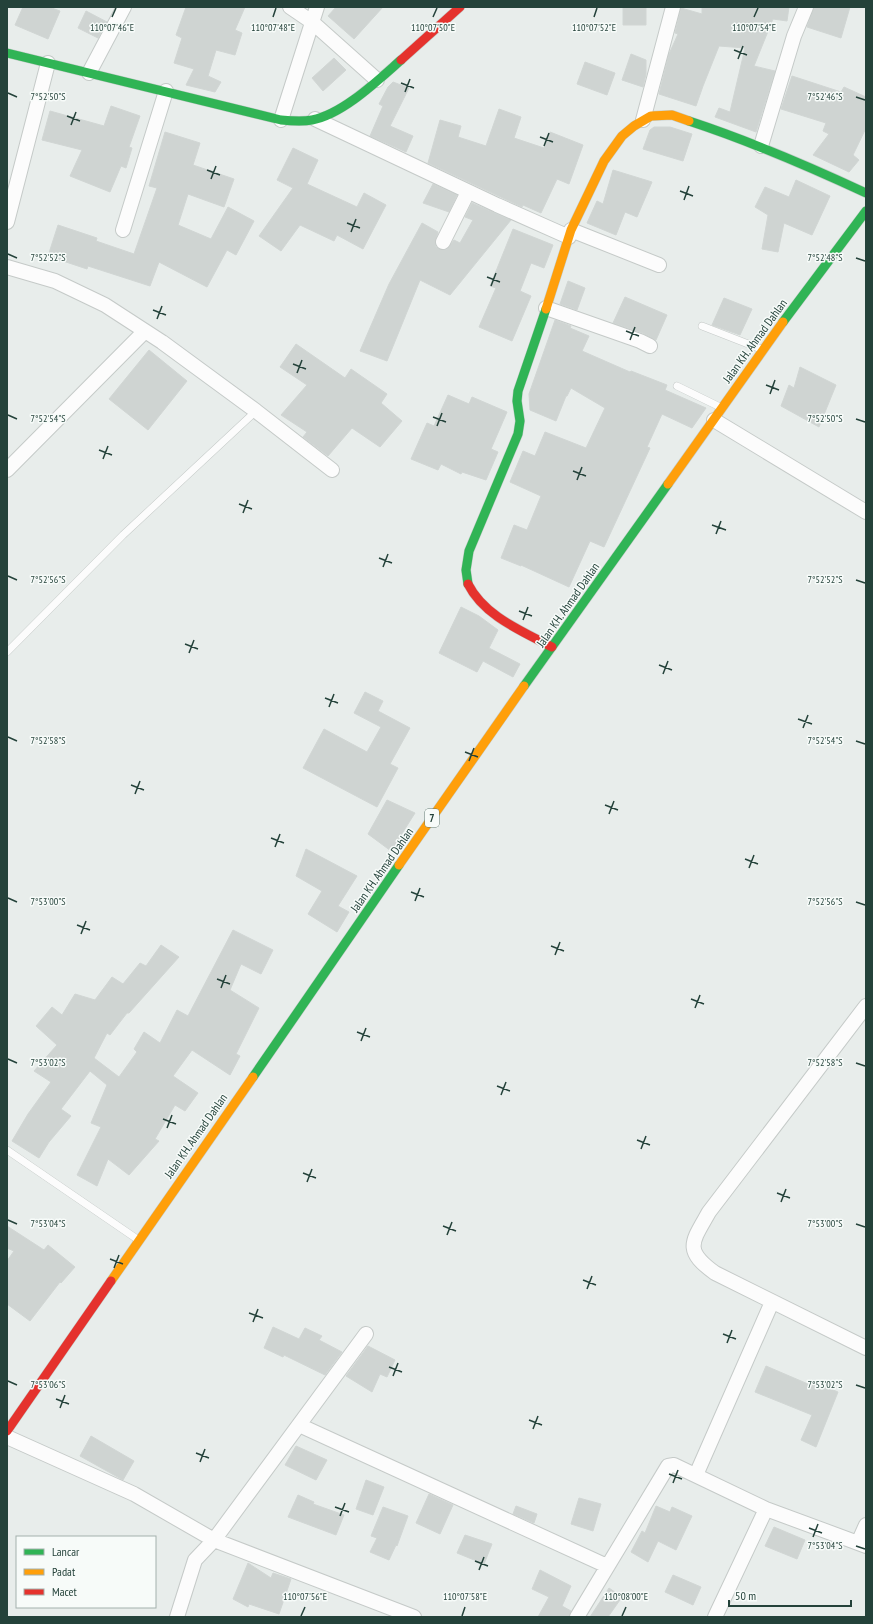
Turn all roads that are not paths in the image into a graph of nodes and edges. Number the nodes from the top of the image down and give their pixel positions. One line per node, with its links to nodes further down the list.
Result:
1 (124, 7): 10 (street)
2 (290, 7): 7 (street)
3 (317, 7): 7 (street)
4 (460, 7): 11 (main road)
5 (673, 7): 15 (street)
6 (806, 7): 16 (street)
7 (312, 22): 11 (street); 14 (street)
8 (7, 53): 9 (main road)
9 (48, 63): 10 (main road); 20 (street)
10 (89, 73): 12 (main road)
11 (377, 80): 13 (main road)
12 (166, 91): 14 (main road); 21 (street)
13 (315, 119): 14 (main road); 17 (street)
14 (281, 120)
15 (643, 120): 16 (main road); 22 (main road)
16 (761, 146): 18 (main road)
17 (468, 192): 22 (street); 23 (street)
18 (866, 193)
19 (866, 211): 30 (main road, Jalan KH. Ahmad Dahlan / 7)
20 (7, 222)
21 (123, 230)
22 (570, 234): 24 (street); 26 (main road)
23 (443, 242)
24 (659, 265)
25 (7, 267): 28 (street)
26 (546, 308): 29 (street); 38 (main road)
27 (702, 326): 30 (lane)
28 (145, 331): 33 (street); 35 (street)
29 (650, 346)
30 (763, 350): 32 (main road, Jalan KH. Ahmad Dahlan / 7)
31 (676, 386): 32 (lane)
32 (722, 408): 34 (main road, Jalan KH. Ahmad Dahlan / 7)
33 (256, 411): 36 (street); 39 (lane)
34 (714, 420): 37 (street); 38 (main road, Jalan KH. Ahmad Dahlan / 7)
35 (7, 470)
36 (332, 470)
37 (866, 512)
38 (552, 648): 42 (main road, Jalan KH. Ahmad Dahlan / 7)
39 (7, 652)
40 (866, 1006): 43 (street)
41 (7, 1150): 42 (lane)
42 (139, 1240): 47 (main road, Jalan KH. Ahmad Dahlan / 7)
43 (772, 1302): 45 (street); 49 (street)
44 (366, 1334): 46 (street)
45 (866, 1348)
46 (299, 1425): 52 (street); 54 (street)
47 (7, 1431)
48 (7, 1437): 52 (street)
49 (696, 1475): 50 (street); 54 (street)
50 (766, 1509): 53 (street); 58 (street)
51 (866, 1525): 53 (street)
52 (214, 1540): 55 (street); 56 (street)
53 (862, 1544)
54 (607, 1566): 57 (street)
55 (177, 1617)
56 (414, 1617)
57 (577, 1617)
58 (715, 1617)

